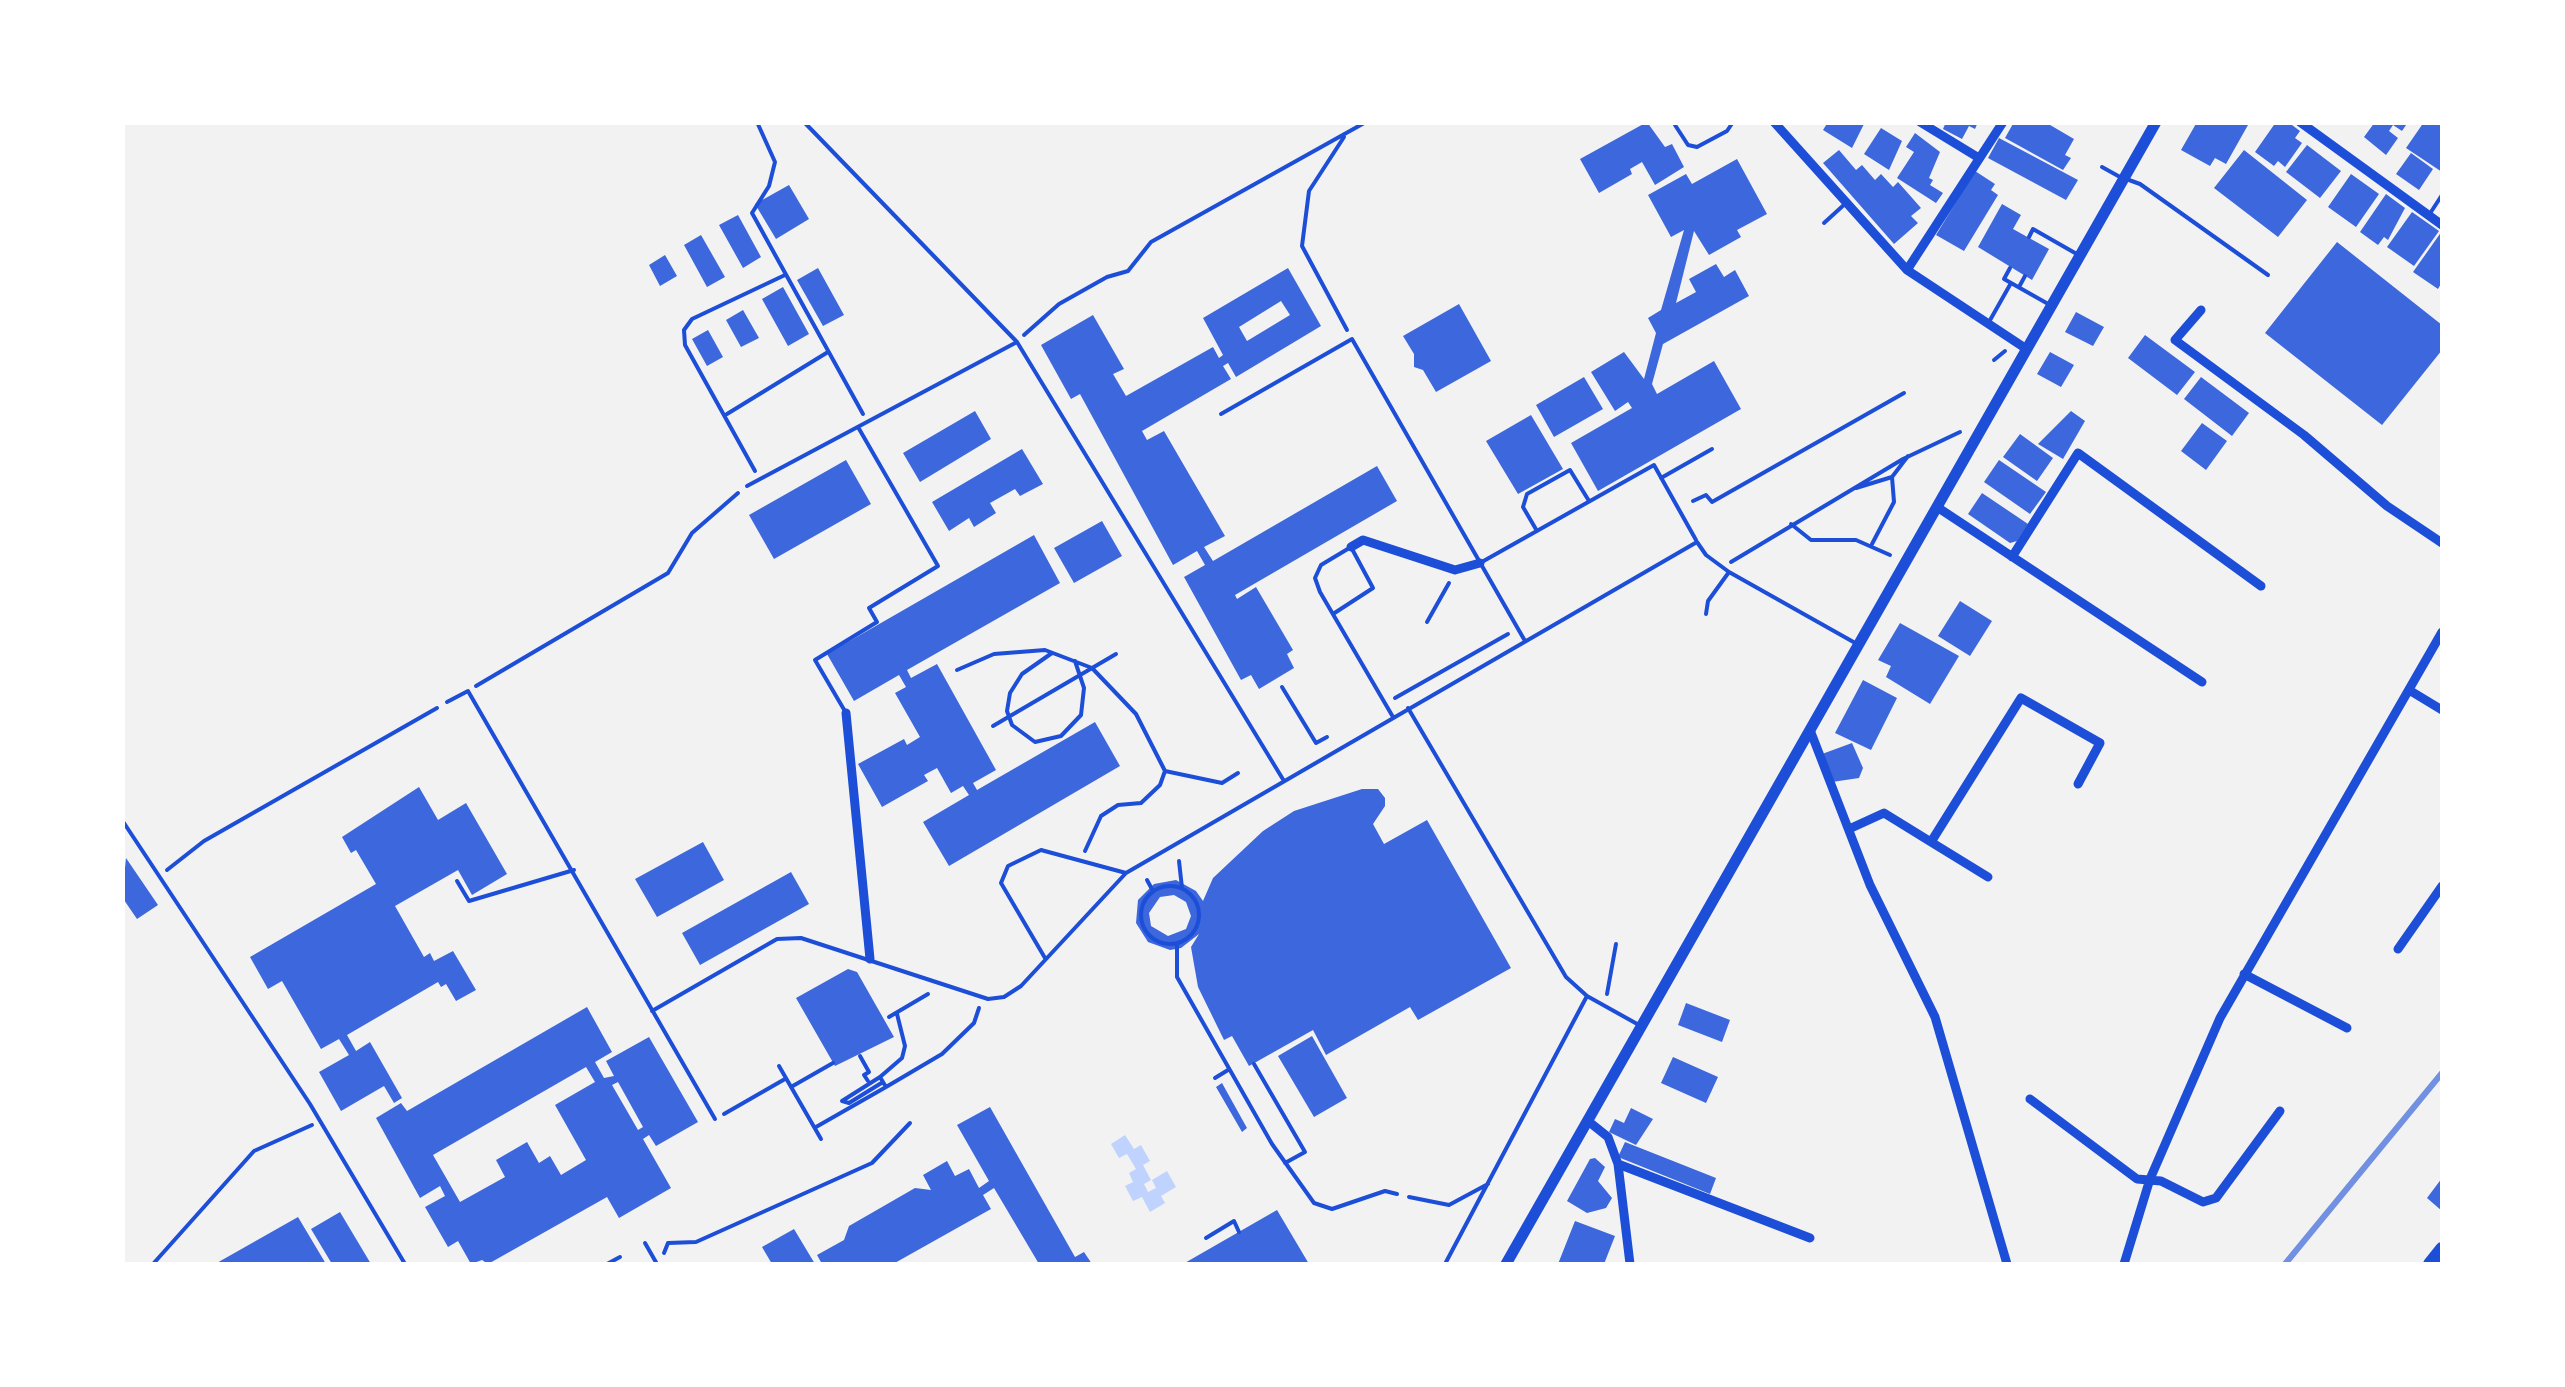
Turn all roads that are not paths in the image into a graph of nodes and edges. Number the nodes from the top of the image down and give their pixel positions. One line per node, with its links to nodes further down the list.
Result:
1 (804, 122): 30 (lane)
2 (1733, 122): 8 (lane)
3 (1774, 122): 13 (street)
4 (1920, 122): 9 (street)
5 (2002, 122): 9 (street)
6 (2156, 122): 11 (street)
7 (2300, 122): 14 (street)
8 (1674, 124)
9 (1979, 158): 22 (street)
10 (2102, 167): 11 (lane)
11 (2124, 179): 20 (street); 23 (lane)
12 (2442, 195): 14 (lane)
13 (1846, 203): 15 (lane); 22 (street)
14 (2429, 215): 16 (street)
15 (1824, 223)
16 (2442, 224)
17 (2047, 237): 18 (lane); 19 (lane); 20 (lane)
18 (2028, 238)
19 (2042, 245)
20 (2080, 256): 27 (street)
21 (2010, 268): 25 (lane)
22 (1907, 270): 29 (street)
23 (2268, 275)
24 (2025, 276): 26 (lane)
25 (2011, 283): 26 (lane); 29 (lane)
26 (2019, 287): 27 (lane)
27 (2050, 305): 31 (street)
28 (2201, 310): 41 (street)
29 (1988, 324): 31 (street)
30 (1017, 342): 33 (lane); 60 (lane)
31 (2025, 348): 38 (street)
32 (1221, 414): 44 (lane)
33 (858, 427): 36 (lane); 57 (lane)
34 (1712, 449): 35 (lane)
35 (1661, 478): 37 (lane); 40 (lane)
36 (747, 486)
37 (1589, 501): 39 (lane); 39 (lane)
38 (1937, 507): 43 (street); 51 (street)
39 (1537, 531): 44 (lane)
40 (1697, 542): 45 (lane); 50 (lane)
41 (2442, 543)
42 (1352, 547): 44 (street); 47 (lane); 47 (lane)
43 (2012, 556): 46 (street); 52 (street)
44 (1480, 563): 50 (lane)
45 (1729, 572): 48 (lane); 51 (lane)
46 (2262, 586)
47 (1333, 614): 58 (lane)
48 (1706, 614)
49 (2442, 632): 53 (street)
50 (1525, 642): 55 (lane)
51 (1857, 644): 59 (street)
52 (2202, 682)
53 (2409, 690): 56 (street); 73 (street)
54 (447, 702): 65 (lane)
55 (1408, 708): 58 (lane); 74 (lane)
56 (2442, 710)
57 (846, 713): 72 (street)
58 (1393, 717): 60 (lane)
59 (1810, 730): 63 (street); 76 (street)
60 (1284, 782): 66 (lane)
61 (2078, 784): 64 (street)
62 (122, 820): 90 (lane)
63 (1849, 828): 64 (street); 96 (street)
64 (1931, 842): 67 (street)
65 (574, 870): 68 (lane); 75 (lane)
66 (1126, 873): 71 (lane); 71 (lane)
67 (1988, 877)
68 (457, 881)
69 (2442, 886): 70 (street)
70 (2398, 949)
71 (1045, 958): 72 (lane)
72 (870, 959): 75 (lane)
73 (2244, 974): 77 (street); 83 (street)
74 (1586, 996): 76 (lane); 84 (lane)
75 (652, 1010): 80 (lane)
76 (1640, 1026): 81 (street)
77 (2346, 1028)
78 (2030, 1099): 83 (street)
79 (2280, 1110): 83 (street)
80 (715, 1119)
81 (1588, 1121): 82 (street); 94 (street)
82 (1618, 1164): 86 (street); 95 (street)
83 (2150, 1179): 97 (street)
84 (1488, 1184): 85 (lane); 93 (lane)
85 (1409, 1197)
86 (1810, 1238)
87 (644, 1243): 92 (lane)
88 (2442, 1250): 98 (main road)
89 (620, 1257): 91 (lane)
90 (404, 1264)
91 (607, 1264)
92 (657, 1264)
93 (1444, 1264)
94 (1506, 1264)
95 (1630, 1264)
96 (2007, 1264)
97 (2124, 1264)
98 (2430, 1264)

